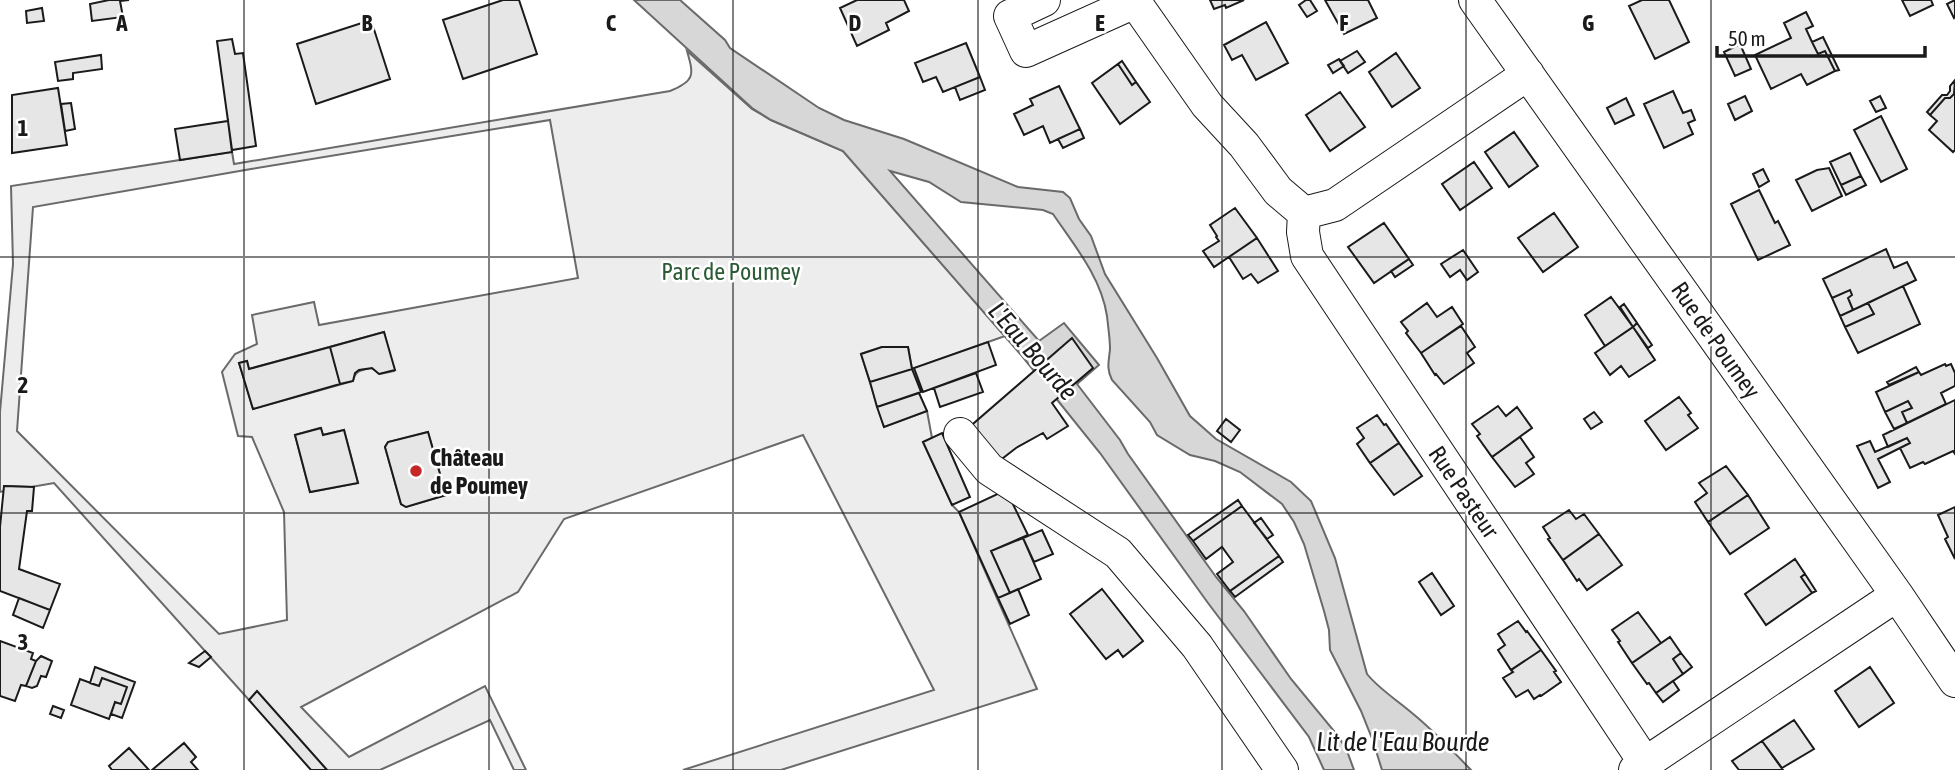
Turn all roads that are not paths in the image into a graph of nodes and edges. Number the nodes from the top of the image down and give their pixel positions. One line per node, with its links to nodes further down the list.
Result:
1 (1044, 0): 3 (street)
2 (1475, 0): 4 (street, Rue de Poumey)
3 (1134, 1): 5 (street)
4 (1528, 75): 5 (street); 7 (street, Rue de Poumey)
5 (1304, 213): 9 (street, Rue Pasteur)
6 (960, 434): 10 (street)
7 (1897, 595): 8 (street, Rue de Poumey); 9 (street, Rue Pasteur)
8 (1955, 681)
9 (1640, 766)
10 (1282, 770)

